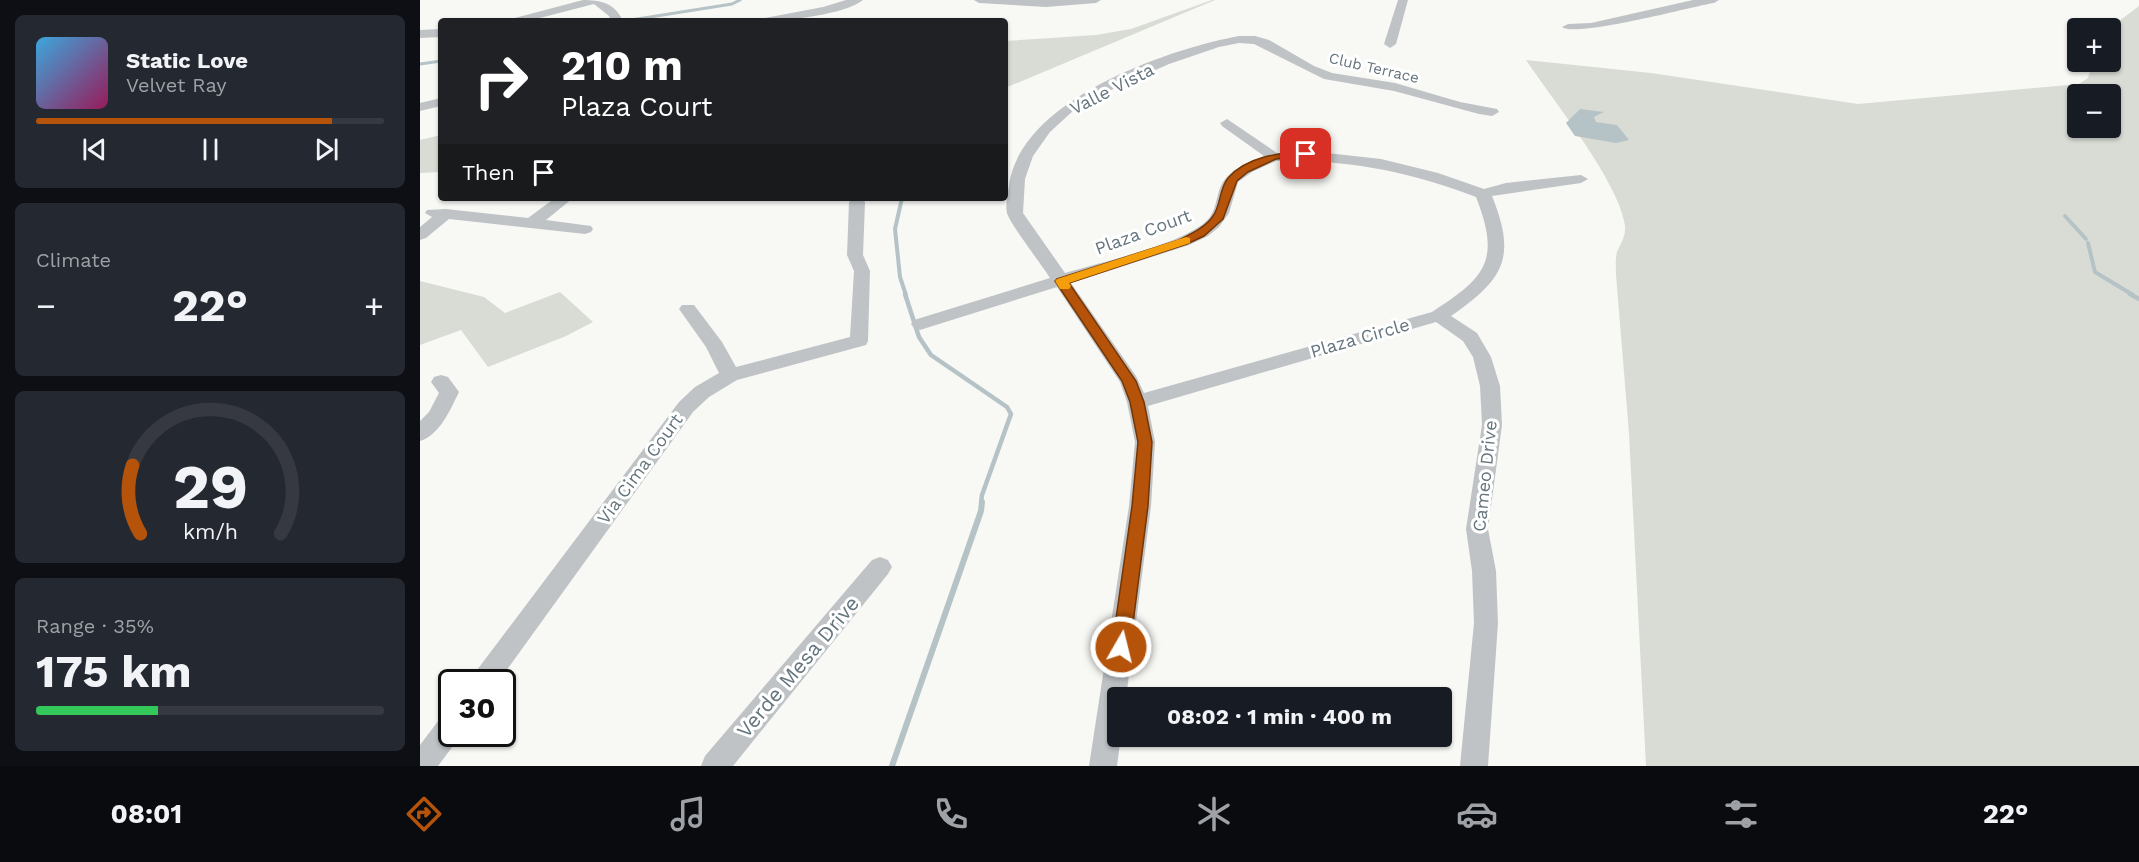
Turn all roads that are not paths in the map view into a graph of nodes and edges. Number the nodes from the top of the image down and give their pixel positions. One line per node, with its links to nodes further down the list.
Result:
1 (596, 0): 8 (street); 9 (street)
2 (858, 0): 10 (street)
3 (979, 0): 4 (street)
4 (1096, 0)
5 (1403, 0): 15 (street)
6 (1714, 0): 7 (street)
7 (1682, 3): 11 (street)
8 (527, 18)
9 (616, 18)
10 (799, 18)
11 (1568, 27)
12 (438, 33): 13 (street)
13 (420, 34)
14 (1254, 39): 18 (street, Club Terrace); 28 (street, Valle Vista)
15 (1390, 44)
16 (438, 103): 17 (street)
17 (420, 107)
18 (1492, 112)
19 (1227, 123): 20 (street)
20 (1274, 157): 22 (street, Plaza Court); 28 (street, Plaza Court)
21 (1581, 179): 22 (street)
22 (1483, 194): 30 (street, Plaza Circle)
23 (561, 201): 25 (street)
24 (858, 202): 32 (street, Via Cima Court)
25 (532, 223): 26 (street); 27 (street)
26 (585, 229)
27 (420, 235)
28 (1061, 281): 31 (street); 34 (street, Valle Vista)
29 (688, 309): 32 (street)
30 (1437, 316): 34 (street, Plaza Circle); 42 (street, Cameo Drive)
31 (920, 324)
32 (730, 375): 37 (street, Via Cima Court)
33 (441, 382): 35 (street)
34 (1137, 402): 41 (street, Valle Vista)
35 (420, 434)
36 (880, 567): 40 (street, Verde Mesa Drive)
37 (493, 669)
38 (438, 744): 39 (street)
39 (421, 766)
40 (715, 766)
41 (1103, 766)
42 (1474, 766)

